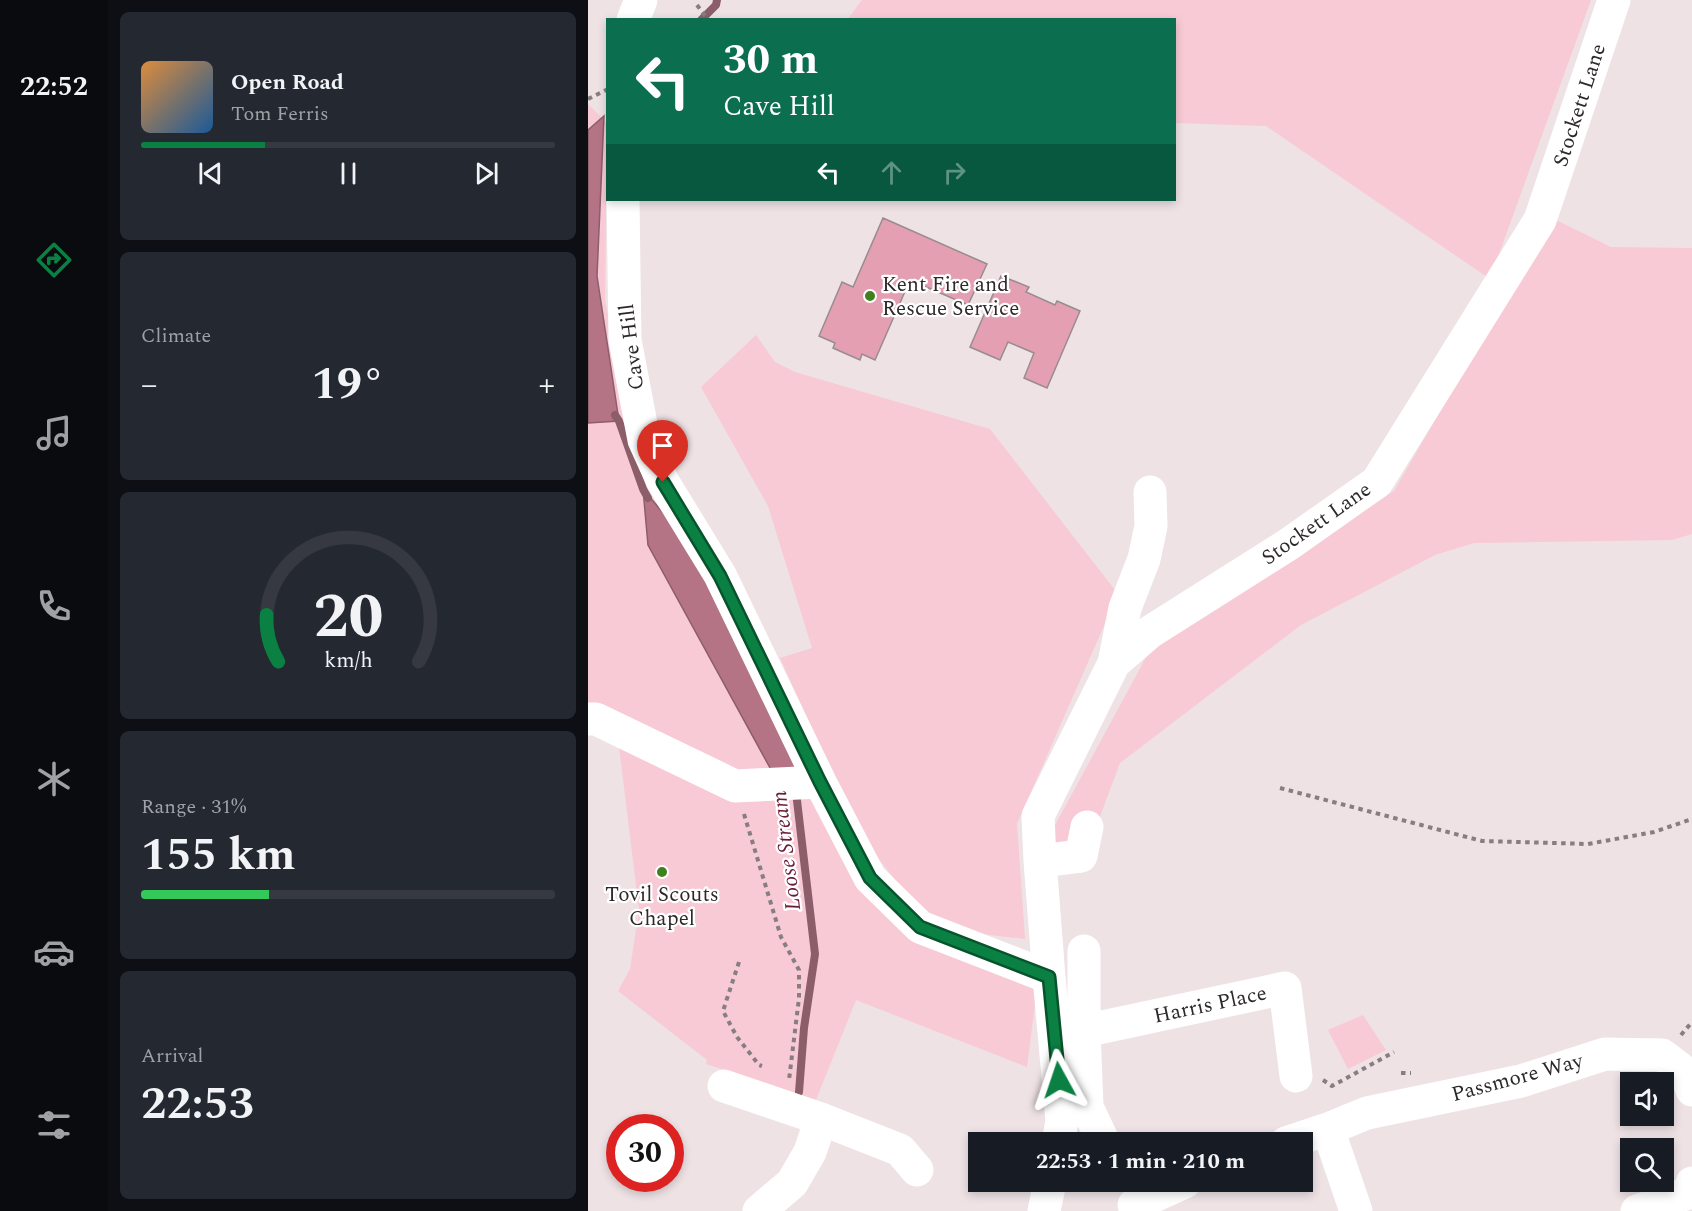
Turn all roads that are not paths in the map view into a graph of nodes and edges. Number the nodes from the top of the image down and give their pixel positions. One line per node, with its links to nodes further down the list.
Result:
1 (641, 0): 3 (street)
2 (1614, 0): 6 (street, Stockett Lane)
3 (634, 18)
4 (623, 201): 8 (street, Cave Hill)
5 (1150, 492): 6 (street)
6 (1114, 663): 10 (street, Stockett Lane)
7 (588, 719): 8 (street)
8 (820, 782): 12 (street, Cave Hill)
9 (1087, 827): 10 (street)
10 (1040, 861): 12 (street, Stockett Lane)
11 (1084, 951): 13 (street)
12 (1049, 977): 19 (street, Stockett Lane)
13 (1084, 1031): 14 (street, Harris Place); 20 (street)
14 (1296, 1076)
15 (724, 1086): 17 (street)
16 (1692, 1089): 18 (street, Passmore Way)
17 (807, 1115): 22 (street); 27 (street)
18 (1328, 1129): 21 (street, Passmore Way); 29 (street)
19 (1060, 1132)
20 (1099, 1132)
21 (1313, 1134)
22 (917, 1170)
23 (1692, 1183): 30 (street)
24 (1048, 1192): 28 (street)
25 (1153, 1192): 26 (street)
26 (1131, 1199)
27 (759, 1211)
28 (1044, 1211)
29 (1356, 1211)
30 (1637, 1211)

